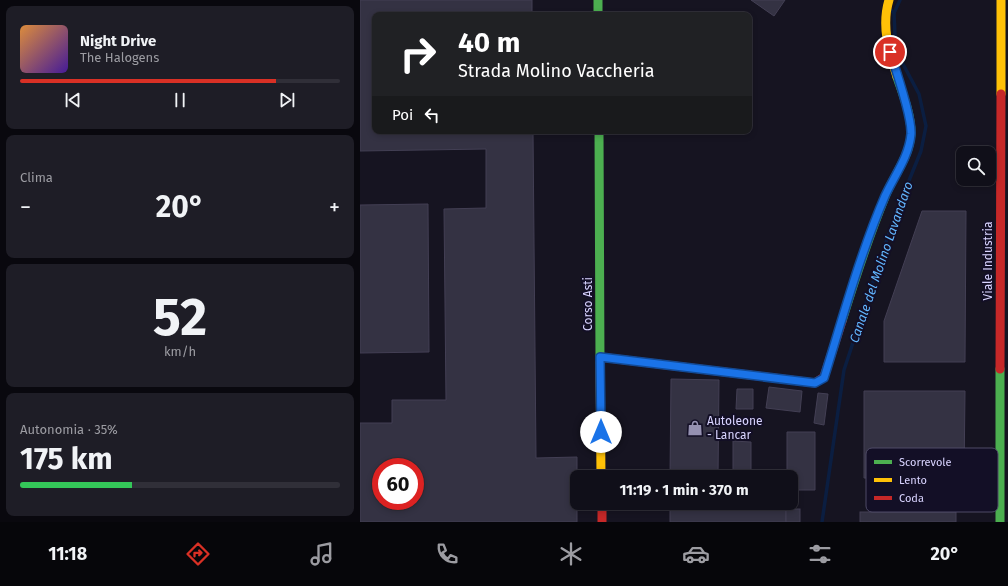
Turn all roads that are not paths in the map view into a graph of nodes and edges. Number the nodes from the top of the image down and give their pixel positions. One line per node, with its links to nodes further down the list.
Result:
1 (598, 0): 4 (street)
2 (888, 0): 6 (street)
3 (1001, 0): 10 (street, Viale Industria)
4 (598, 12)
5 (599, 134): 6 (street, Corso Asti)
6 (600, 357): 7 (street, Corso Asti)
7 (601, 470)
8 (602, 510): 9 (street)
9 (602, 522)
10 (1000, 522)

